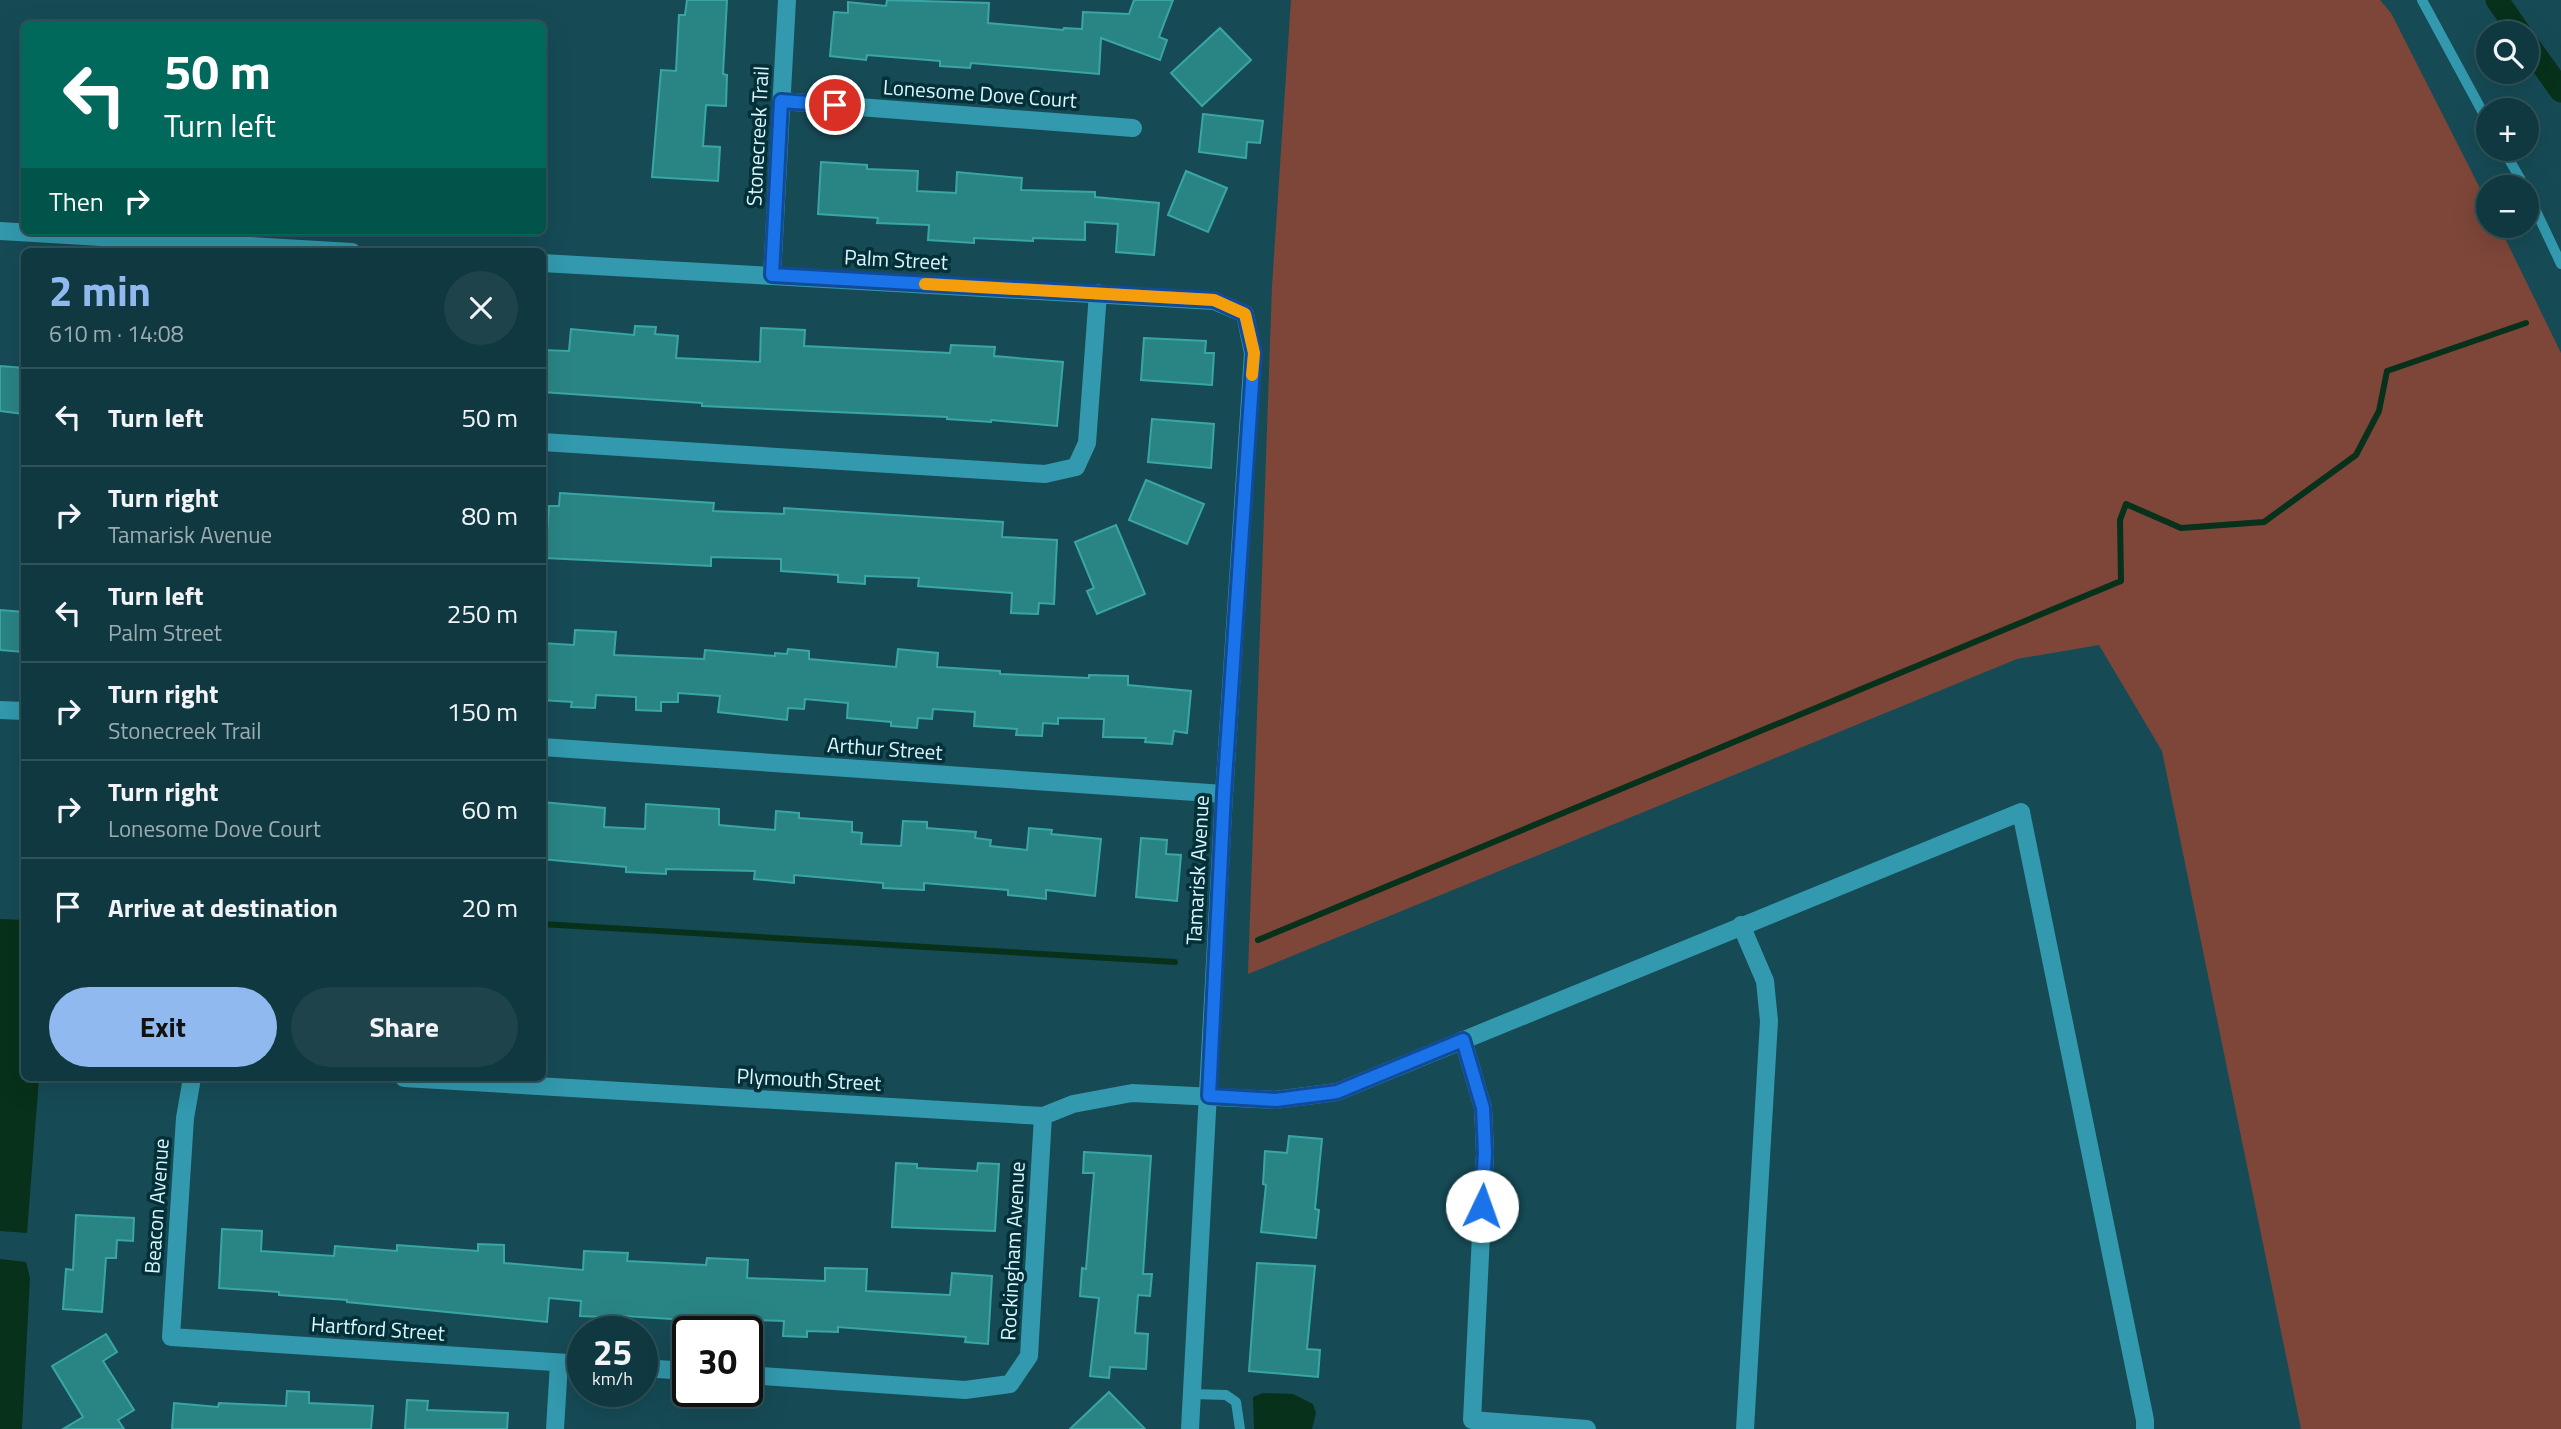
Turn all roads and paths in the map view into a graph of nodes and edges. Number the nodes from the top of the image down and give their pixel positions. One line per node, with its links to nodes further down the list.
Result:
1 (787, 0): 4 (street, Stonecreek Trail)
2 (2421, 0): 3 (lane)
3 (2476, 100)
4 (781, 101): 5 (street, Lonesome Dove Court); 14 (street, Stonecreek Trail)
5 (1133, 128)
6 (2539, 217): 13 (lane)
7 (0, 231): 8 (street)
8 (21, 234)
9 (33, 235): 10 (street)
10 (115, 245): 11 (street)
11 (217, 248)
12 (546, 263): 14 (street, Palm Street)
13 (2561, 264)
14 (772, 275): 15 (street, Palm Street)
15 (1098, 293): 16 (street, Palm Street); 17 (street)
16 (1245, 314): 21 (street, Tamarisk Avenue)
17 (546, 442)
18 (0, 710): 19 (street)
19 (21, 711)
20 (546, 747): 21 (street, Arthur Street)
21 (1224, 794): 26 (street, Tamarisk Avenue)
22 (1741, 925): 23 (street, Plymouth Street); 37 (street); 38 (street, Plymouth Street)
23 (1463, 1040): 26 (street, Plymouth Street); 36 (street)
24 (191, 1081): 28 (street, Beacon Avenue)
25 (454, 1081): 27 (street, Plymouth Street)
26 (1209, 1096): 27 (street, Plymouth Street); 32 (street, Tamarisk Avenue)
27 (1043, 1116): 31 (street, Rockingham Avenue)
28 (171, 1337): 29 (street, Hartford Street)
29 (559, 1363): 30 (street, Hartford Street); 33 (street)
30 (567, 1363)
31 (763, 1376)
32 (1192, 1394): 34 (street, Tamarisk Avenue); 35 (lane)
33 (555, 1429)
34 (1190, 1429)
35 (1240, 1429)
36 (1587, 1429)
37 (1745, 1429)
38 (2145, 1429)

